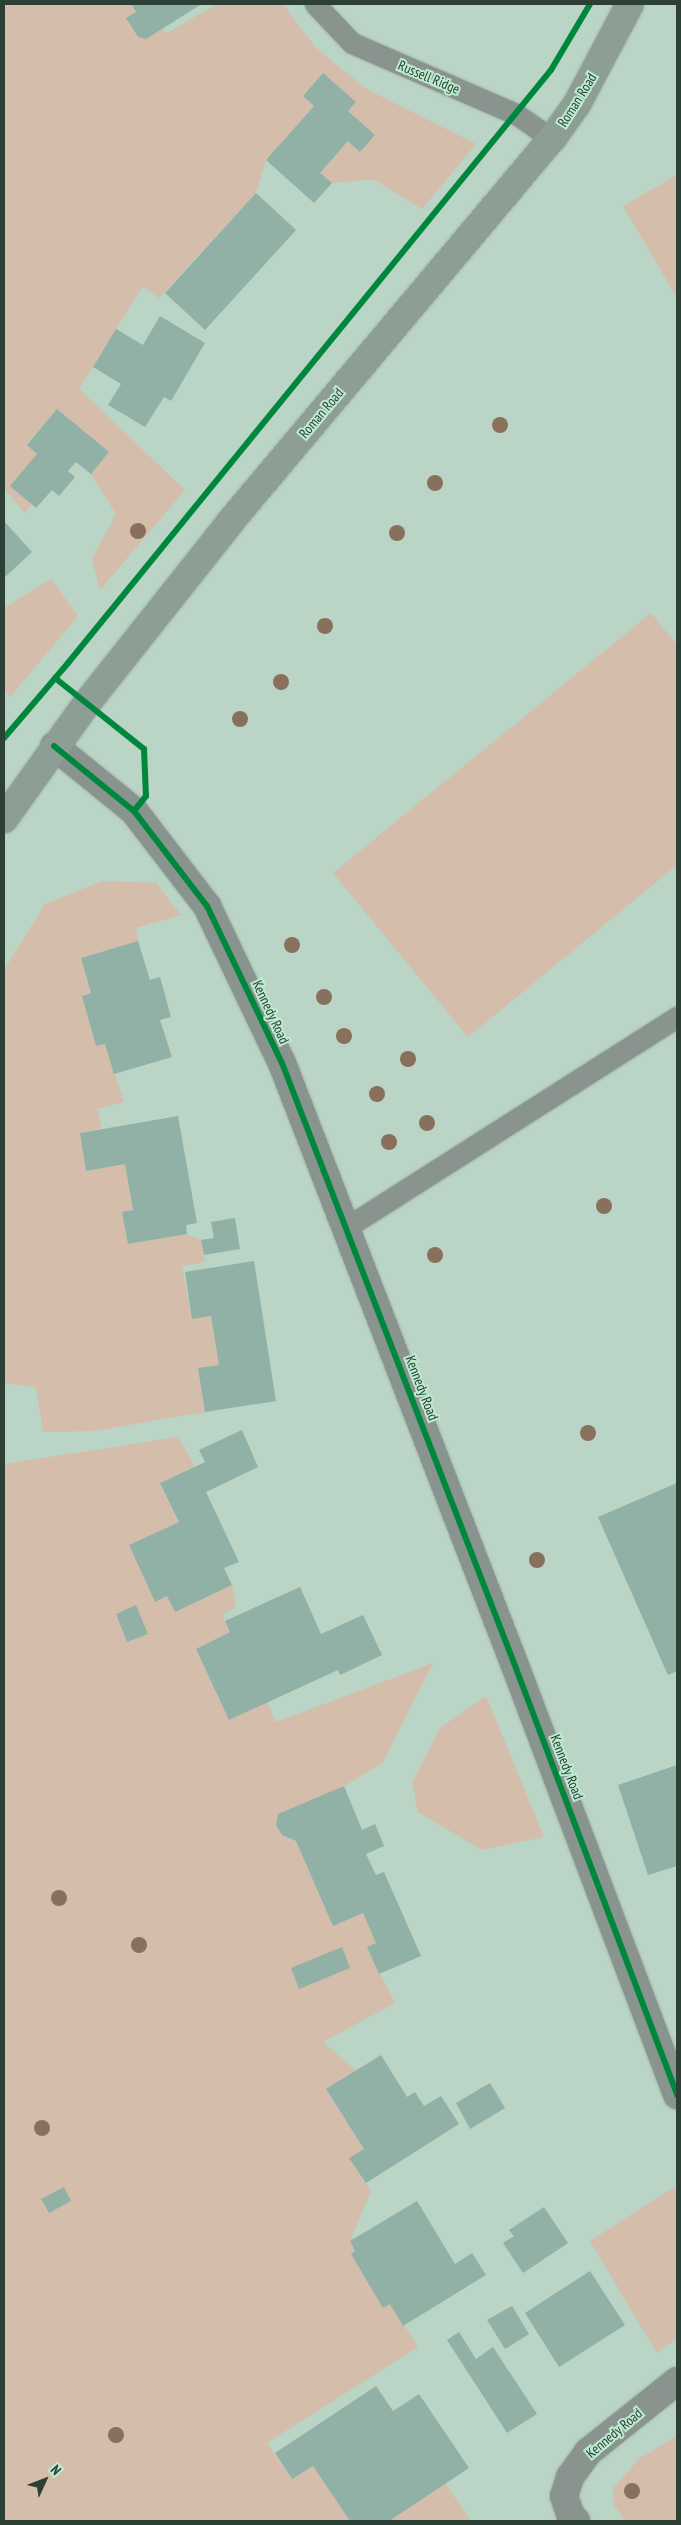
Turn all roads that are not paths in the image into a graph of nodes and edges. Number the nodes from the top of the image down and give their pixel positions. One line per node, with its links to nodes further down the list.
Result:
1 (315, 4): 3 (lane, Russell Ridge)
2 (630, 4): 3 (main road, Roman Road)
3 (552, 139): 4 (main road, Roman Road)
4 (54, 746): 5 (main road, Roman Road); 7 (street, Kennedy Road)
5 (4, 819)
6 (677, 1017): 7 (lane)
7 (347, 1227): 8 (street, Kennedy Road)
8 (677, 2095)
9 (677, 2381): 10 (street, Kennedy Road)
10 (576, 2521)

